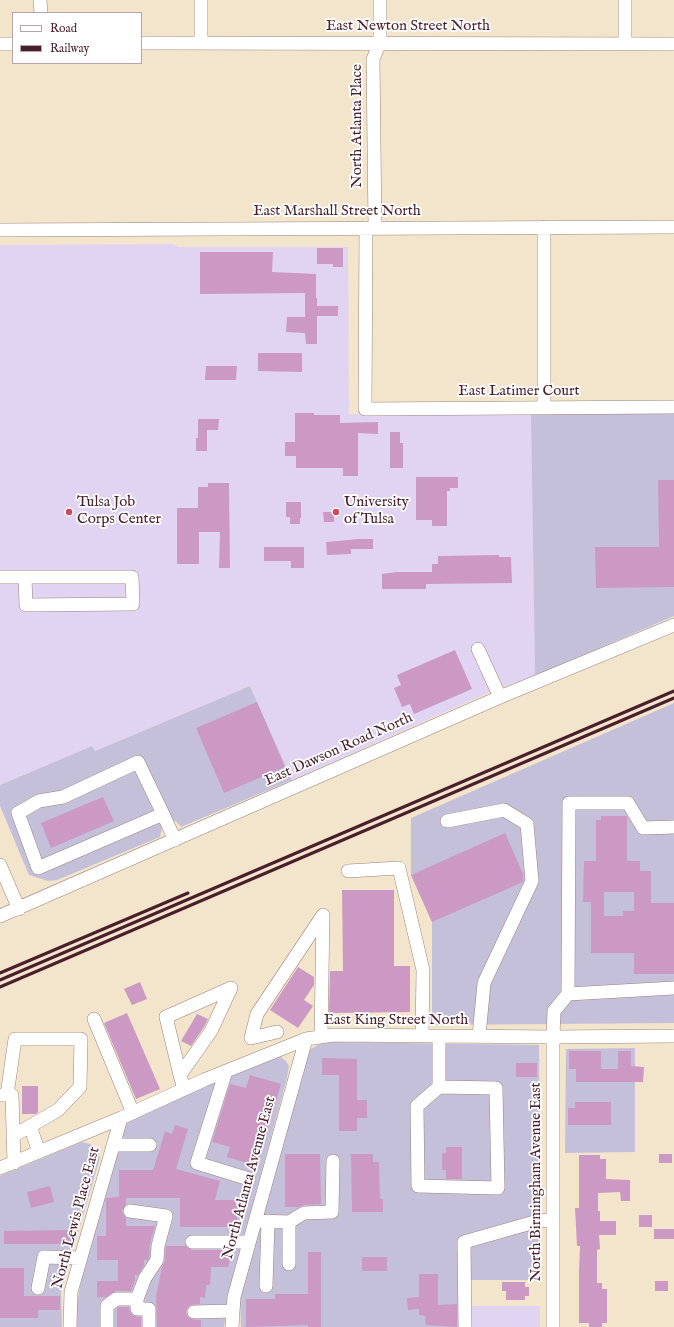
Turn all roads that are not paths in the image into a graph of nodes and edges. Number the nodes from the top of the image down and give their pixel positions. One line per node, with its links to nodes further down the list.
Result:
1 (40, 0): 5 (street)
2 (201, 0): 7 (street)
3 (380, 0): 8 (street, North Atlanta Place)
4 (624, 0): 9 (street)
5 (40, 12)
6 (142, 43): 7 (street, East Newton Street North)
7 (201, 43): 8 (street, East Newton Street North)
8 (380, 43): 9 (street, East Newton Street North); 15 (street, North Atlanta Place)
9 (625, 43): 12 (street, East Newton Street North)
10 (0, 44): 11 (street)
11 (12, 44)
12 (674, 44)
13 (544, 227): 14 (street, East Marshall Street North); 15 (street, East Marshall Street North); 18 (street)
14 (674, 227)
15 (370, 228): 16 (street, East Marshall Street North); 19 (street, North Atlanta Place)
16 (0, 230)
17 (674, 407): 18 (street, East Latimer Court)
18 (544, 408): 19 (street, East Latimer Court)
19 (365, 409)
20 (0, 577): 21 (street)
21 (25, 577): 21 (street)
22 (674, 625): 24 (street, East Dawson Road North)
23 (478, 649): 24 (street)
24 (500, 697): 28 (street, East Dawson Road North)
25 (163, 814): 25 (street); 28 (street)
26 (447, 821): 39 (street)
27 (674, 827): 34 (street)
28 (175, 840): 31 (street, East Dawson Road North)
29 (0, 865): 31 (street)
30 (348, 871): 37 (street)
31 (19, 909): 32 (street, East Dawson Road North)
32 (0, 916)
33 (674, 988): 34 (street)
34 (568, 994): 41 (street, North Birmingham Avenue East)
35 (94, 1020): 49 (street)
36 (321, 1036): 37 (street, East King Street North); 42 (street, East King Street North); 43 (street)
37 (422, 1036): 38 (street, East King Street North)
38 (439, 1036): 39 (street, East King Street North); 46 (street)
39 (479, 1036): 41 (street, East King Street North)
40 (674, 1036): 41 (street, East King Street North)
41 (553, 1037): 60 (street, North Birmingham Avenue East)
42 (306, 1039): 43 (street, East King Street North); 61 (street, North Atlanta Avenue East)
43 (269, 1054): 44 (street, East King Street North)
44 (226, 1071): 47 (street, East King Street North); 58 (street)
45 (180, 1075): 45 (street); 47 (street)
46 (439, 1087): 46 (street)
47 (184, 1089): 49 (street, East King Street North)
48 (3, 1095): 50 (street); 51 (street)
49 (127, 1115): 53 (street, North Lewis Place East); 54 (street, East King Street North)
50 (30, 1126): 51 (street); 54 (street)
51 (13, 1136): 56 (street)
52 (150, 1144): 53 (street)
53 (113, 1145): 65 (street, North Lewis Place East)
54 (39, 1152): 56 (street, East King Street North)
55 (333, 1161): 62 (street)
56 (14, 1162): 57 (street, East King Street North)
57 (0, 1168)
58 (249, 1179)
59 (130, 1211): 69 (street)
60 (553, 1220): 76 (street); 77 (street, North Birmingham Avenue East)
61 (262, 1221): 62 (street); 64 (street, North Atlanta Avenue East); 67 (street)
62 (289, 1222): 66 (street)
63 (192, 1242): 64 (street)
64 (250, 1242): 70 (street, North Atlanta Avenue East)
65 (81, 1258): 68 (street); 72 (street, North Lewis Place East)
66 (289, 1264)
67 (266, 1286)
68 (38, 1288)
69 (137, 1299): 73 (street); 74 (street)
70 (233, 1311): 71 (street); 75 (street, North Atlanta Avenue East)
71 (194, 1312)
72 (70, 1327)
73 (107, 1327)
74 (148, 1327)
75 (232, 1327)
76 (464, 1327)
77 (553, 1327)

